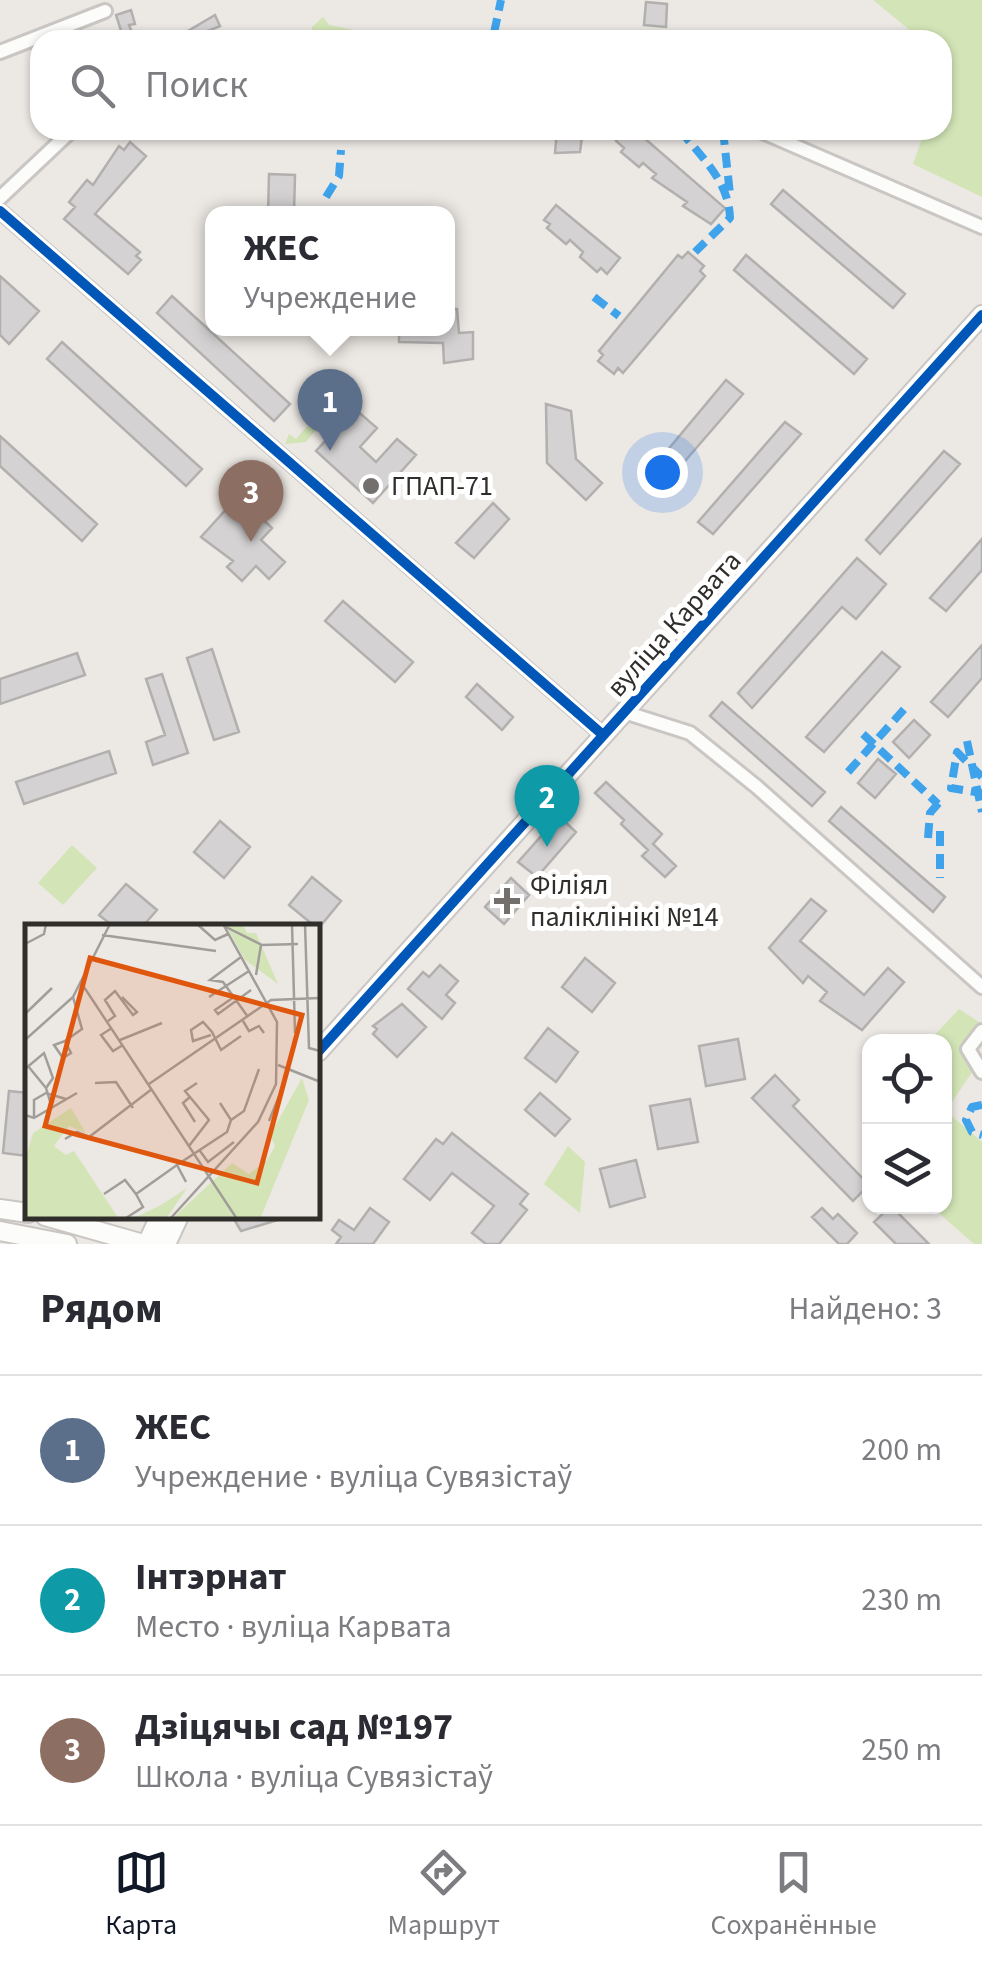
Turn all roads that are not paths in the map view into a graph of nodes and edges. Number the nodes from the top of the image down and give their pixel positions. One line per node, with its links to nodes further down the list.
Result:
1 (105, 11): 2 (street)
2 (56, 30)
3 (30, 40): 4 (street)
4 (0, 52)
5 (61, 140): 7 (street)
6 (781, 140): 9 (street)
7 (0, 198)
8 (0, 211): 12 (street)
9 (982, 227)
10 (982, 316): 11 (street, вуліца Карвата)
11 (624, 712): 12 (street, вуліца Карвата); 13 (street)
12 (602, 735): 15 (street, вуліца Карвата)
13 (982, 988)
14 (982, 1031): 16 (street)
15 (320, 1050)
16 (982, 1072)
17 (0, 1209): 18 (street)
18 (25, 1213)
19 (56, 1219): 24 (street)
20 (158, 1219): 24 (street)
21 (178, 1219): 25 (street)
22 (0, 1231): 23 (street)
23 (67, 1244)
24 (145, 1244)
25 (166, 1244)

